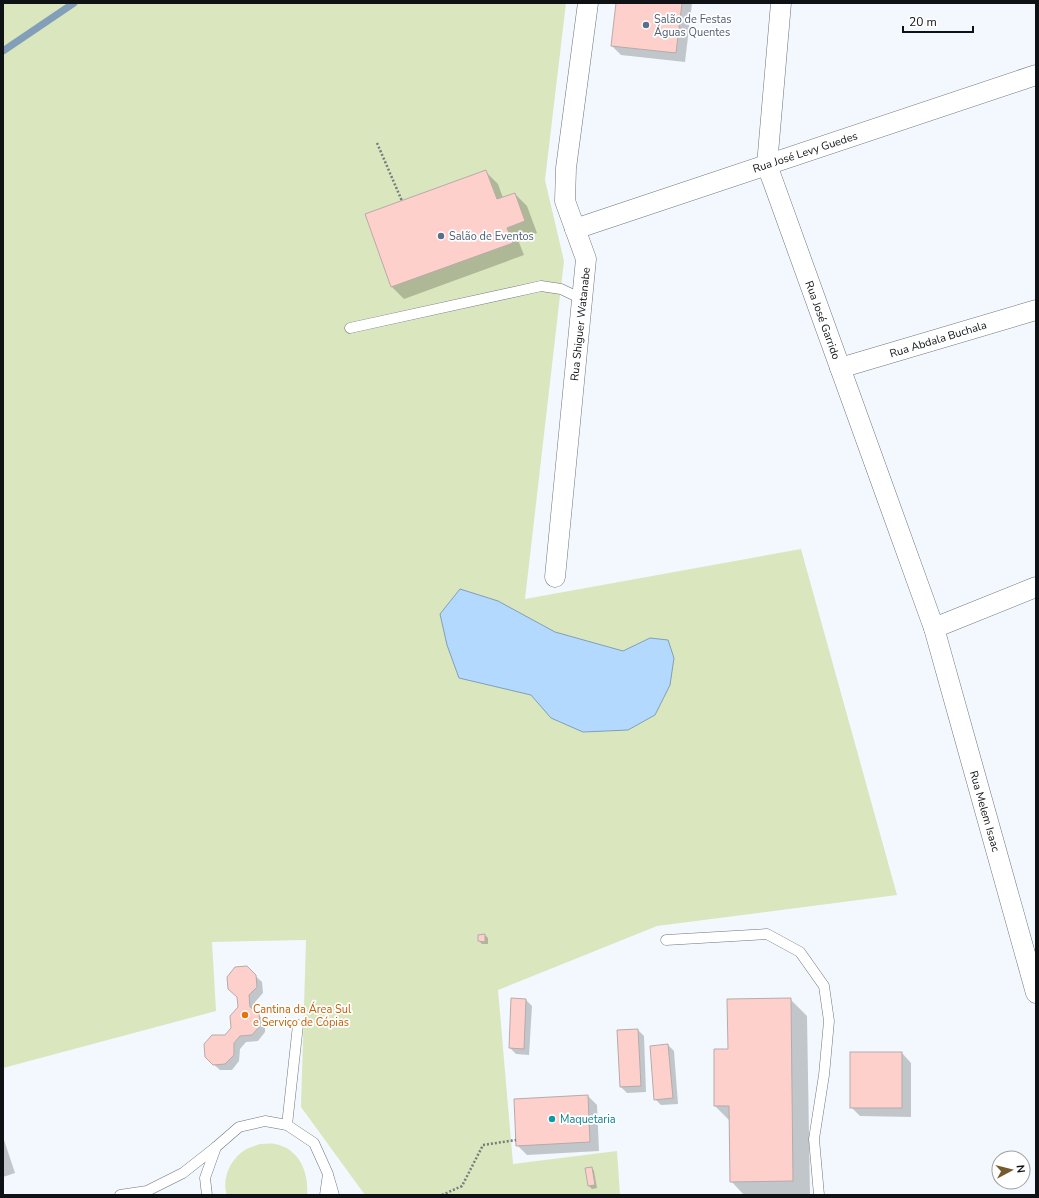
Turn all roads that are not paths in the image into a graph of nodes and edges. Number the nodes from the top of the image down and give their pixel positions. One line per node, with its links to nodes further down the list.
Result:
1 (588, 3): 5 (street, Rua Shiguer Watanabe)
2 (781, 3): 4 (street, Rua José Garrido)
3 (1036, 75): 4 (street, Rua José Levy Guedes)
4 (767, 165): 5 (street, Rua José Levy Guedes); 9 (street, Rua José Garrido)
5 (575, 229): 6 (street, Rua Shiguer Watanabe)
6 (582, 299): 8 (lane); 10 (street, Rua Shiguer Watanabe)
7 (1036, 310): 9 (street, Rua Abdala Buchala)
8 (350, 328)
9 (840, 368): 12 (street, Rua José Garrido)
10 (555, 577)
11 (1036, 588): 12 (street)
12 (934, 628): 14 (street, Rua Melem Isaac)
13 (666, 940): 25 (lane)
14 (1036, 992)
15 (298, 1025): 16 (lane)
16 (287, 1125): 17 (lane); 18 (lane)
17 (216, 1146): 19 (lane); 22 (lane)
18 (328, 1174): 23 (lane); 24 (lane)
19 (147, 1191): 20 (lane); 21 (lane)
20 (120, 1195)
21 (157, 1195)
22 (207, 1195)
23 (325, 1195)
24 (334, 1195)
25 (819, 1195)

